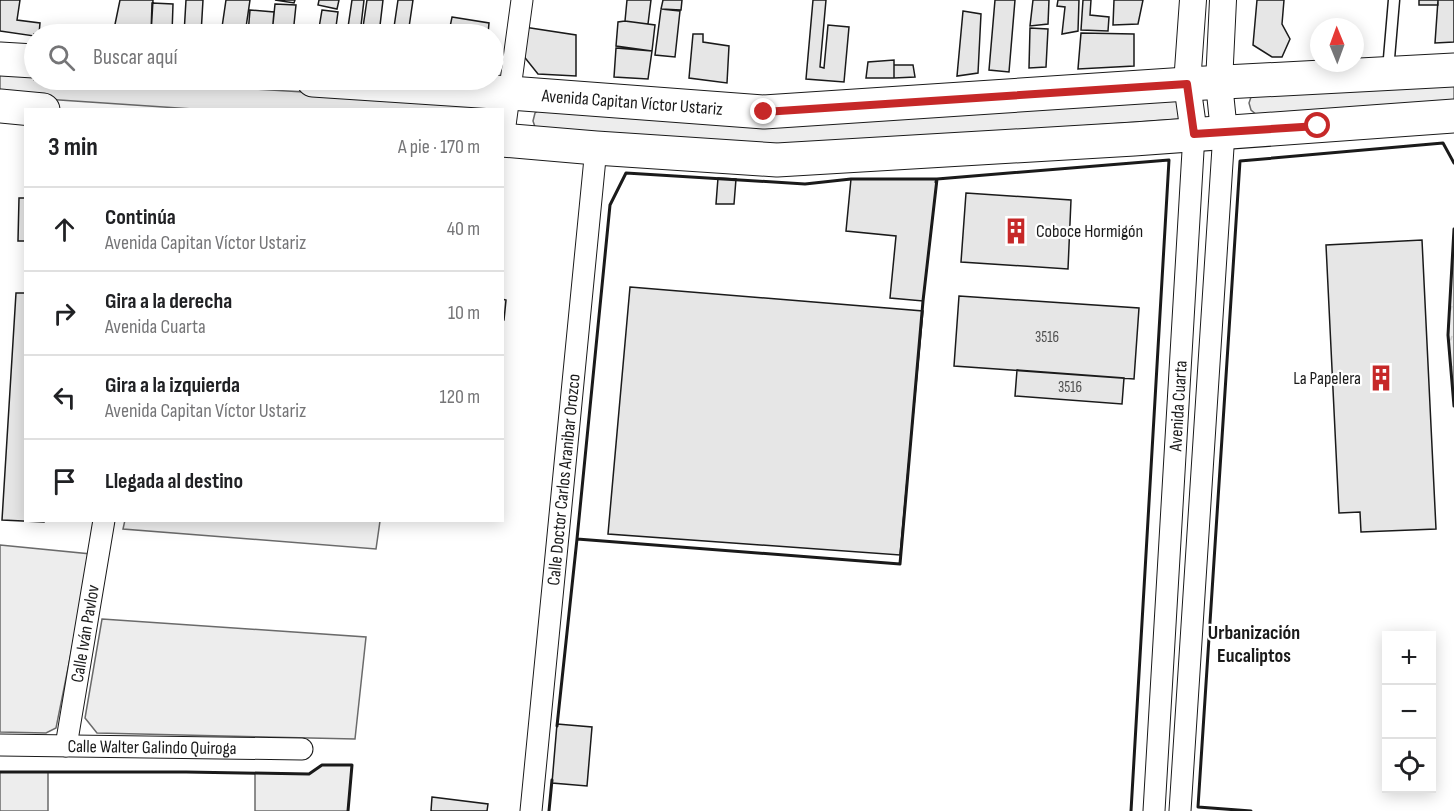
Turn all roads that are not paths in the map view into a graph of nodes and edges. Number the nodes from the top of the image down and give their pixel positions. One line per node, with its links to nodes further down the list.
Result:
1 (522, 0): 12 (street)
2 (1193, 0): 10 (street, Avenida Cuarta)
3 (1223, 0): 9 (street, Avenida Cuarta)
4 (1394, 0): 8 (lane)
5 (0, 59): 6 (main road)
6 (24, 60)
7 (1454, 70): 8 (main road, Avenida Capitan Víctor Ustariz)
8 (1388, 73): 9 (main road, Avenida Capitan Víctor Ustariz)
9 (1219, 83): 10 (main road, Avenida Capitan Víctor Ustariz); 17 (street, Avenida Cuarta)
10 (1187, 84): 12 (main road, Avenida Capitan Víctor Ustariz); 17 (street, Avenida Cuarta)
11 (465, 90): 12 (main road, Avenida Capitan Víctor Ustariz)
12 (510, 93): 16 (street)
13 (0, 106): 14 (main road)
14 (24, 108)
15 (1454, 116): 17 (main road)
16 (504, 133)
17 (1209, 133): 19 (main road); 21 (street, Avenida Cuarta); 22 (street, Avenida Cuarta)
18 (504, 140): 19 (main road)
19 (596, 148): 26 (street, Calle Doctor Carlos Aranibar Orozco)
20 (104, 522): 24 (street, Calle Iván Pavlov)
21 (1171, 523): 22 (street); 27 (street, Avenida Cuarta)
22 (1199, 524): 28 (street, Avenida Cuarta)
23 (0, 745): 24 (street, Calle Walter Galindo Quiroga)
24 (66, 746): 25 (street, Calle Walter Galindo Quiroga)
25 (302, 749)
26 (531, 811)
27 (1154, 811)
28 (1180, 811)

